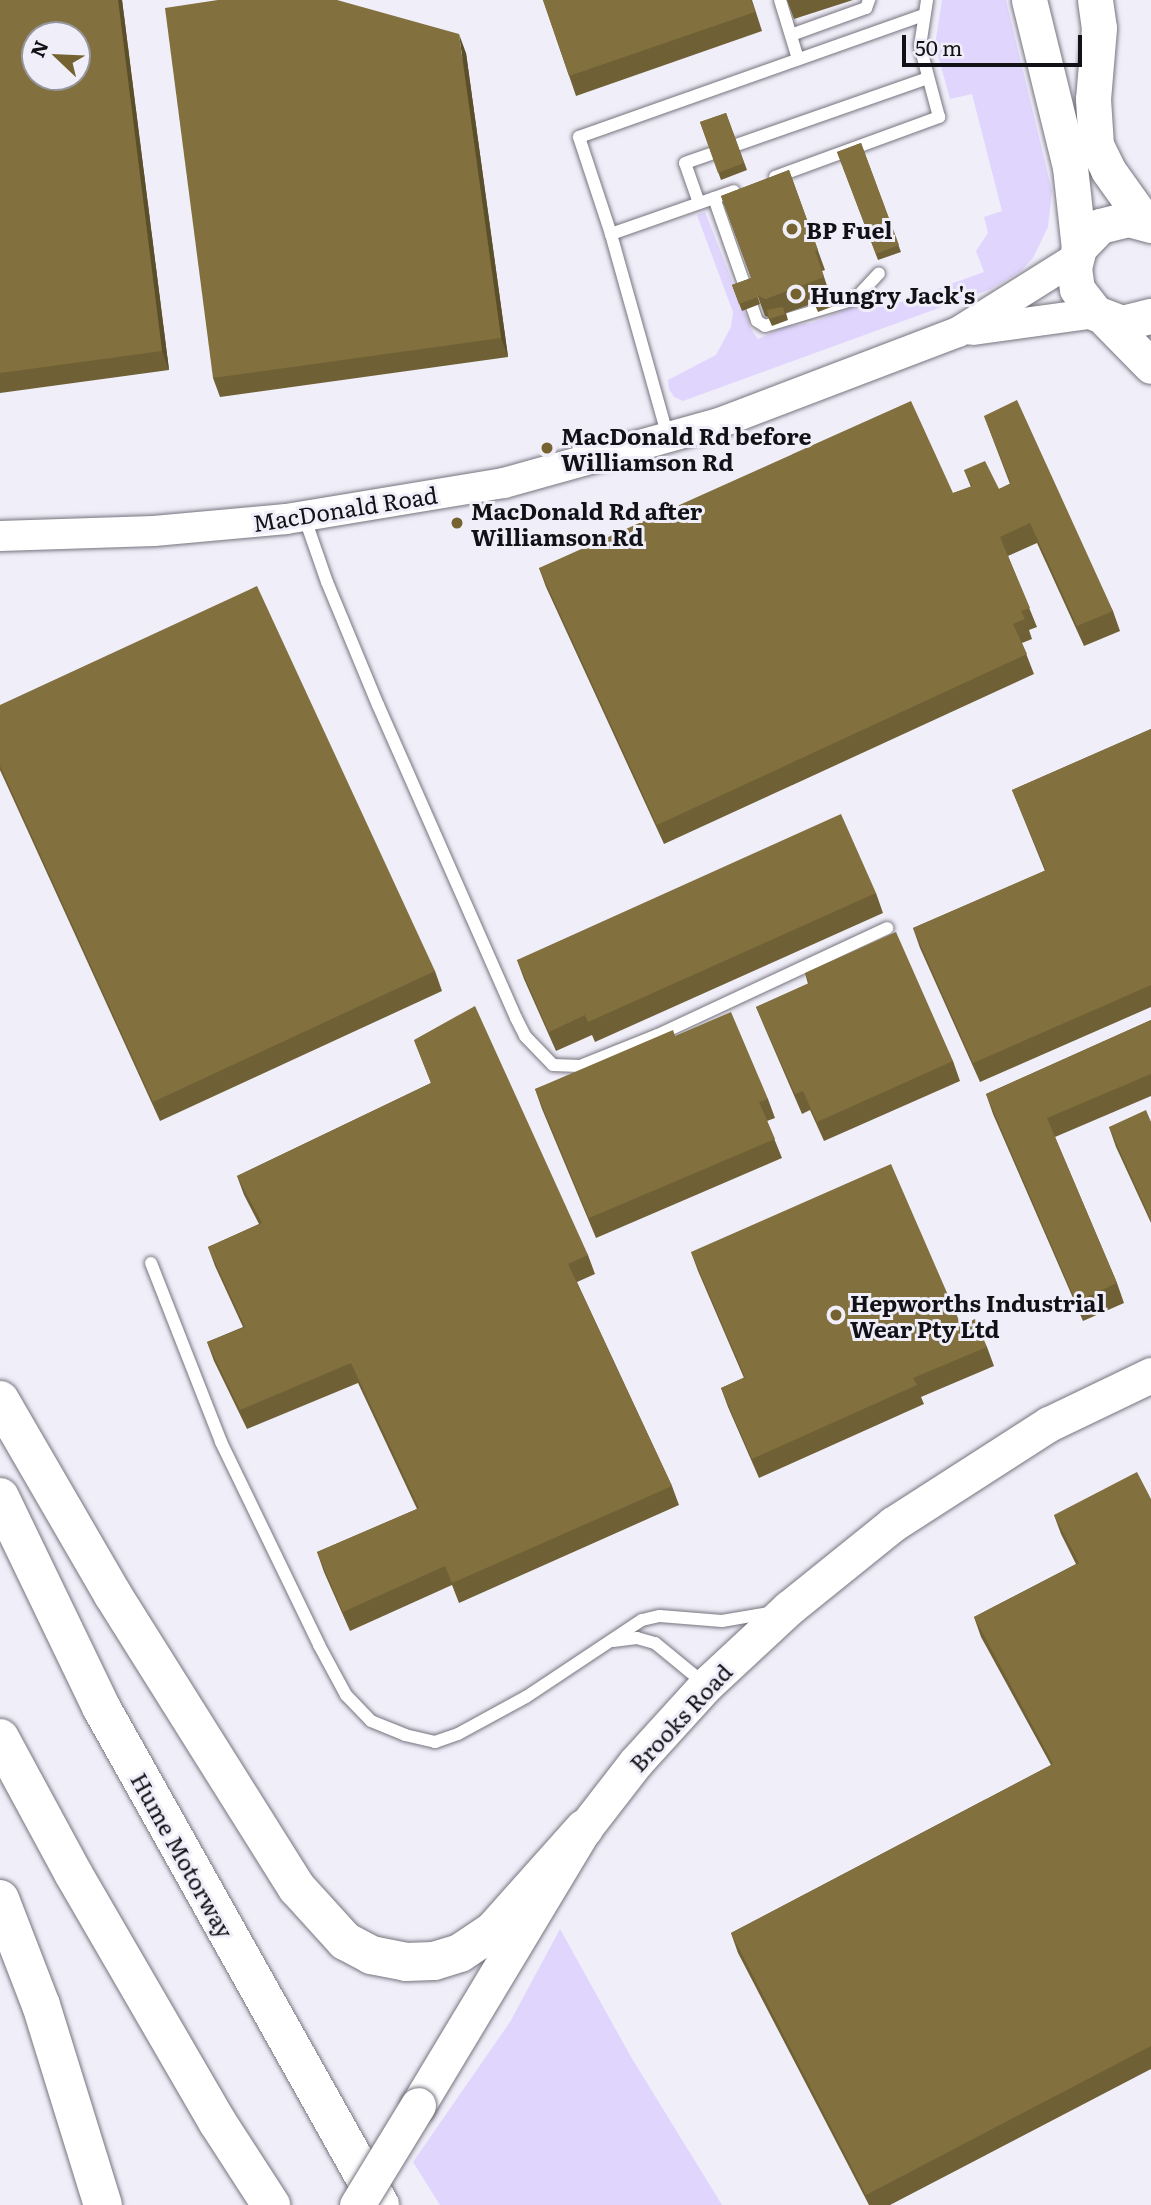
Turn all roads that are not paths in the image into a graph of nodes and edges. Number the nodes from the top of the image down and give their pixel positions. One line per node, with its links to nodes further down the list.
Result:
1 (780, 0): 7 (lane)
2 (870, 0): 7 (lane)
3 (927, 0): 6 (lane)
4 (1029, 0): 14 (main road)
5 (1095, 0): 12 (main road)
6 (924, 15): 8 (lane); 9 (lane)
7 (790, 35): 8 (lane)
8 (798, 59): 13 (lane)
9 (929, 78): 10 (lane); 11 (lane)
10 (714, 198): 11 (lane); 15 (lane)
11 (699, 203): 13 (lane)
12 (1149, 224): 14 (main road)
13 (611, 234): 20 (lane)
14 (1077, 253): 16 (main road); 18 (street, MacDonald Road)
15 (879, 273)
16 (1100, 316): 17 (main road); 18 (street, MacDonald Road); 19 (main road)
17 (1151, 316)
18 (958, 332): 20 (street, MacDonald Road)
19 (1151, 366)
20 (668, 438): 21 (street, MacDonald Road)
21 (304, 516): 22 (street, MacDonald Road); 23 (lane)
22 (0, 536)
23 (887, 928)
24 (151, 1263): 29 (lane)
25 (1151, 1375): 28 (main road, Brooks Road)
26 (0, 1400): 32 (highway)
27 (0, 1497): 37 (highway, Hume Motorway)
28 (789, 1608): 29 (lane); 30 (main road, Brooks Road)
29 (603, 1646): 30 (lane)
30 (706, 1685): 32 (main road, Brooks Road)
31 (0, 1738): 35 (highway)
32 (584, 1829): 36 (main road, Brooks Road, bridge)
33 (0, 1899): 34 (highway)
34 (103, 2205)
35 (271, 2205)
36 (357, 2205)
37 (380, 2205)

